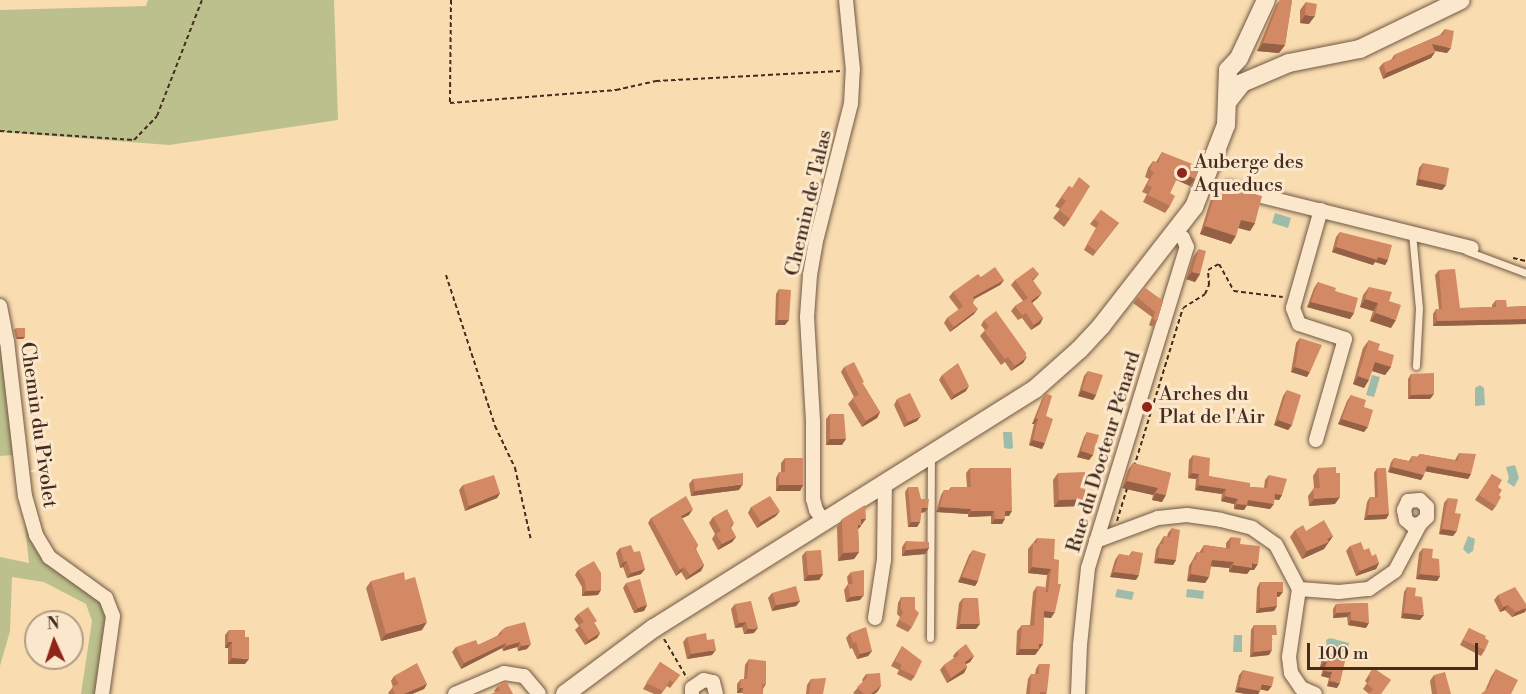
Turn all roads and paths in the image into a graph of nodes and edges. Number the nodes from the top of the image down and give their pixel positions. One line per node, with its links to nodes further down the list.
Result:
1 (202, 0): 10 (path)
2 (451, 0): 8 (path)
3 (846, 0): 8 (street, Chemin de Talas)
4 (1258, 0): 7 (main road)
5 (1266, 0): 7 (main road)
6 (1461, 0): 7 (main road)
7 (1241, 62): 9 (main road); 9 (main road); 9 (main road)
8 (853, 70): 26 (street, Chemin de Talas)
9 (1223, 94): 11 (main road)
10 (0, 131)
11 (1212, 184): 12 (street); 13 (main road)
12 (1321, 210): 14 (street); 18 (street)
13 (1175, 231): 22 (main road); 30 (street, Rue du Docteur Pénard)
14 (1412, 233): 15 (street); 20 (lane)
15 (1468, 247): 16 (lane)
16 (1526, 273)
17 (446, 275): 29 (path)
18 (1296, 298): 21 (street); 23 (path)
19 (0, 306): 36 (street, Chemin du Pivolet)
20 (1416, 366)
21 (1316, 440)
22 (931, 454): 25 (main road); 33 (lane)
23 (1134, 467)
24 (1130, 478): 28 (path)
25 (885, 482): 26 (main road); 32 (street)
26 (824, 520): 39 (main road)
27 (1420, 524): 31 (street)
28 (1113, 535): 30 (street); 31 (street)
29 (531, 540)
30 (1096, 541): 41 (street, Rue du Docteur Pénard)
31 (1299, 589): 42 (street)
32 (875, 618)
33 (930, 638)
34 (665, 641): 35 (path)
35 (692, 691): 40 (street)
36 (102, 694)
37 (455, 694): 38 (street)
38 (539, 694)
39 (565, 694)
40 (716, 694)
41 (1078, 694)
42 (1315, 694)

